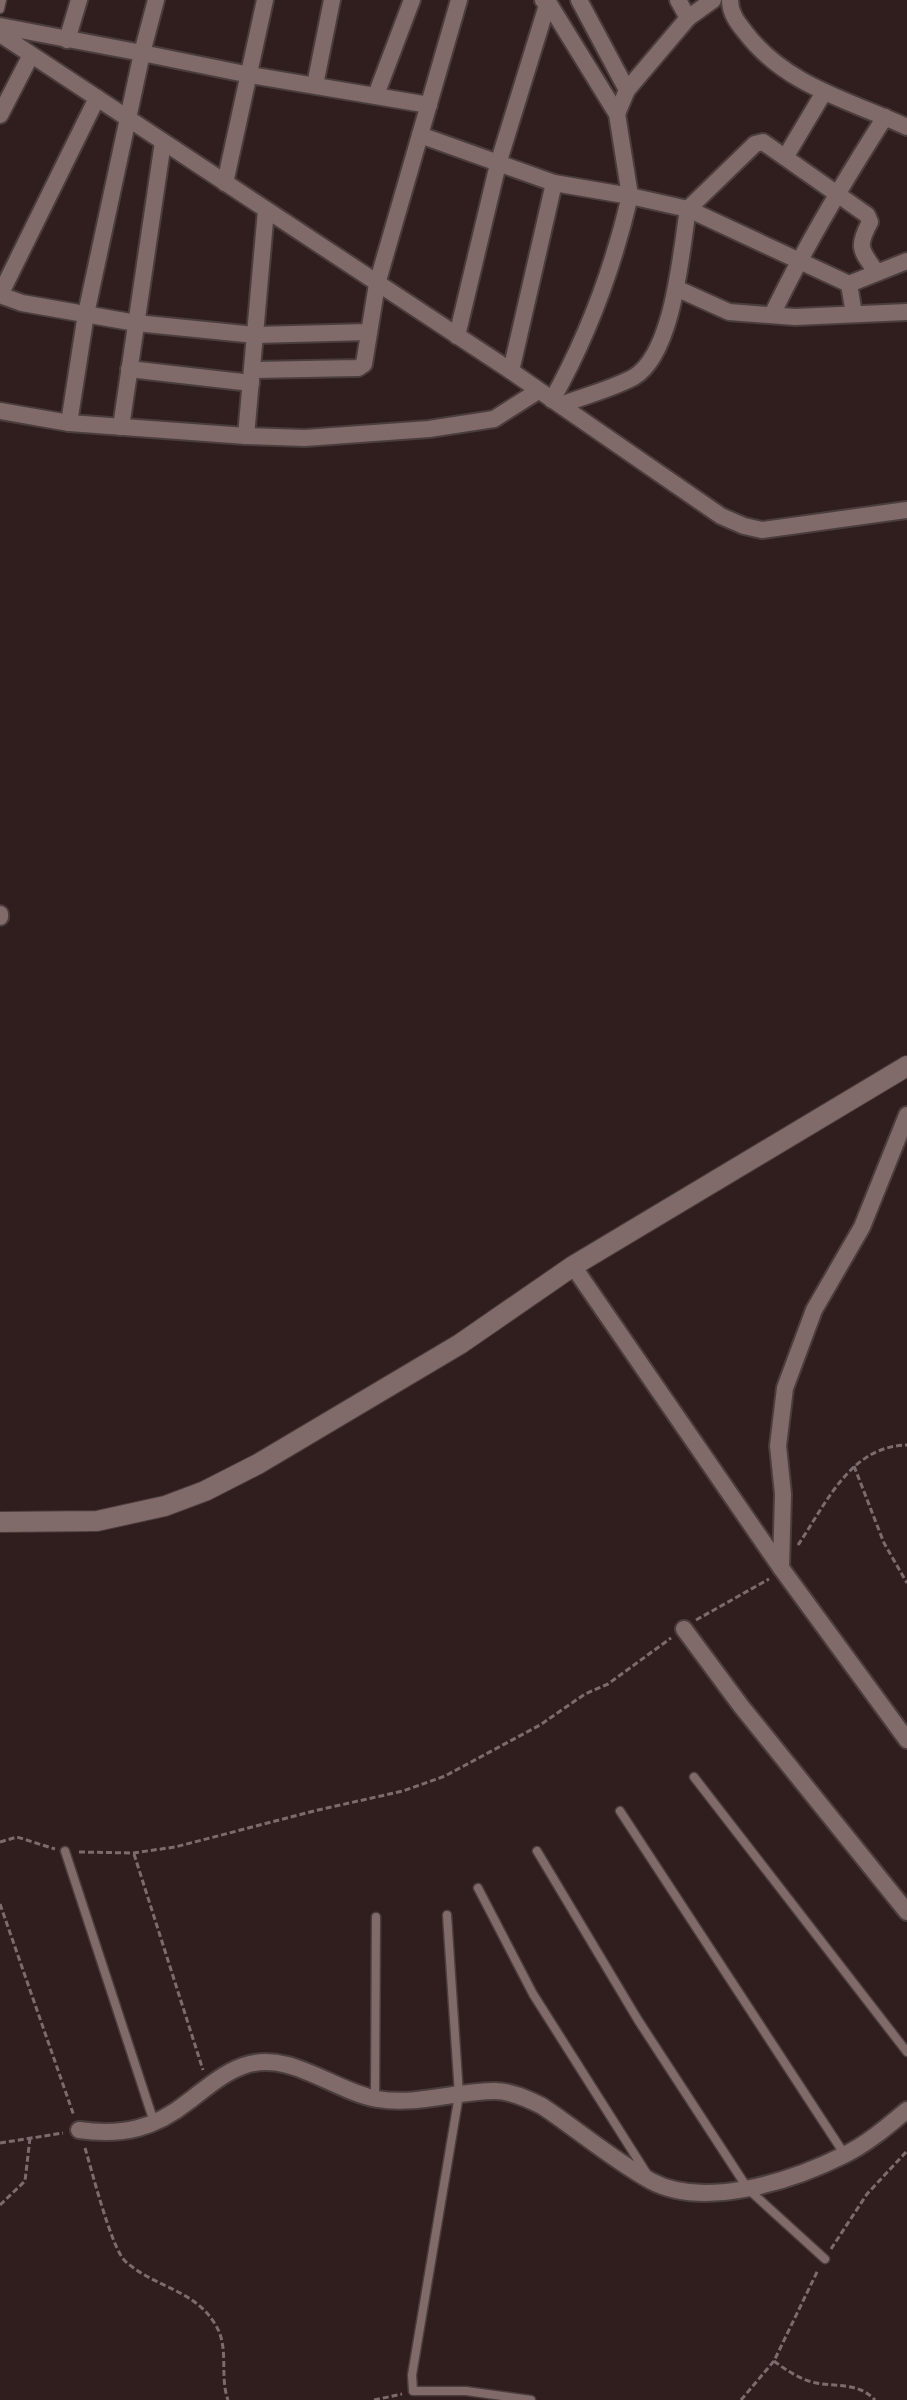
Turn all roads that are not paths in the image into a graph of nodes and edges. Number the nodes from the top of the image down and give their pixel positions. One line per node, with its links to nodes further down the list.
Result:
1 (2, 0): 13 (lane)
2 (79, 0): 17 (street)
3 (156, 0): 18 (street)
4 (265, 0): 20 (street)
5 (332, 0): 21 (street)
6 (412, 0): 24 (street)
7 (459, 0): 26 (street)
8 (579, 0): 22 (street)
9 (678, 0): 14 (street)
10 (713, 0): 14 (street)
11 (730, 0): 23 (street)
12 (545, 1): 27 (street); 35 (street)
13 (0, 9)
14 (688, 18): 22 (street)
15 (0, 26): 17 (street)
16 (0, 34): 19 (street)
17 (67, 40): 18 (street)
18 (142, 53): 20 (street); 30 (street)
19 (31, 55): 25 (street); 28 (street)
20 (250, 75): 21 (street); 36 (street)
21 (315, 86): 24 (street)
22 (627, 90): 27 (street)
23 (823, 94): 29 (street); 34 (street)
24 (376, 95): 26 (street)
25 (97, 98): 30 (street); 48 (street)
26 (429, 105): 32 (street)
27 (617, 114): 39 (street)
28 (0, 115)
29 (885, 117): 31 (street); 38 (street)
30 (126, 118): 33 (street); 50 (street)
31 (907, 127)
32 (420, 135): 35 (street); 45 (street)
33 (163, 142): 36 (street); 53 (street)
34 (786, 156): 38 (street); 40 (street)
35 (498, 164): 37 (street); 56 (street)
36 (225, 183): 41 (street)
37 (554, 183): 39 (street); 58 (street)
38 (837, 193): 42 (street); 44 (street)
39 (630, 196): 40 (street); 60 (street)
40 (688, 209): 42 (street); 47 (street)
41 (266, 210): 45 (street); 55 (street)
42 (798, 261): 46 (street); 52 (street)
43 (907, 261): 44 (street)
44 (877, 273): 46 (street)
45 (377, 284): 54 (street); 56 (street)
46 (849, 284): 51 (street)
47 (678, 289): 52 (street); 60 (street)
48 (0, 295): 50 (street)
49 (907, 312): 51 (street)
50 (86, 314): 53 (street); 62 (street)
51 (854, 314): 52 (street)
52 (772, 315)
53 (136, 323): 55 (street); 57 (street)
54 (369, 332): 55 (street); 59 (street)
55 (255, 335): 59 (street)
56 (457, 336): 58 (street)
57 (129, 369): 59 (street); 63 (street)
58 (511, 371): 60 (street)
59 (251, 377): 64 (street)
60 (550, 399): 64 (street); 65 (street)
61 (0, 411): 62 (street)
62 (69, 423): 63 (street)
63 (121, 427): 64 (street)
64 (246, 436)
65 (907, 510)
66 (907, 1066): 68 (street)
67 (907, 1115): 70 (street)
68 (573, 1266): 69 (street); 70 (street)
69 (0, 1522)
70 (781, 1568): 72 (street)
71 (684, 1629): 78 (street)
72 (907, 1740)
73 (694, 1777): 81 (lane)
74 (620, 1811): 87 (lane)
75 (65, 1851): 85 (lane)
76 (537, 1851): 89 (lane)
77 (478, 1888): 88 (lane)
78 (907, 1912)
79 (447, 1915): 82 (lane)
80 (376, 1917): 83 (lane)
81 (907, 2052)
82 (459, 2095): 83 (street); 88 (street); 91 (lane)
83 (375, 2098): 85 (street)
84 (907, 2110): 87 (street)
85 (154, 2122): 86 (street)
86 (79, 2130)
87 (845, 2155): 89 (street)
88 (652, 2181): 89 (street)
89 (748, 2189): 90 (lane)
90 (825, 2259)
91 (531, 2400)

